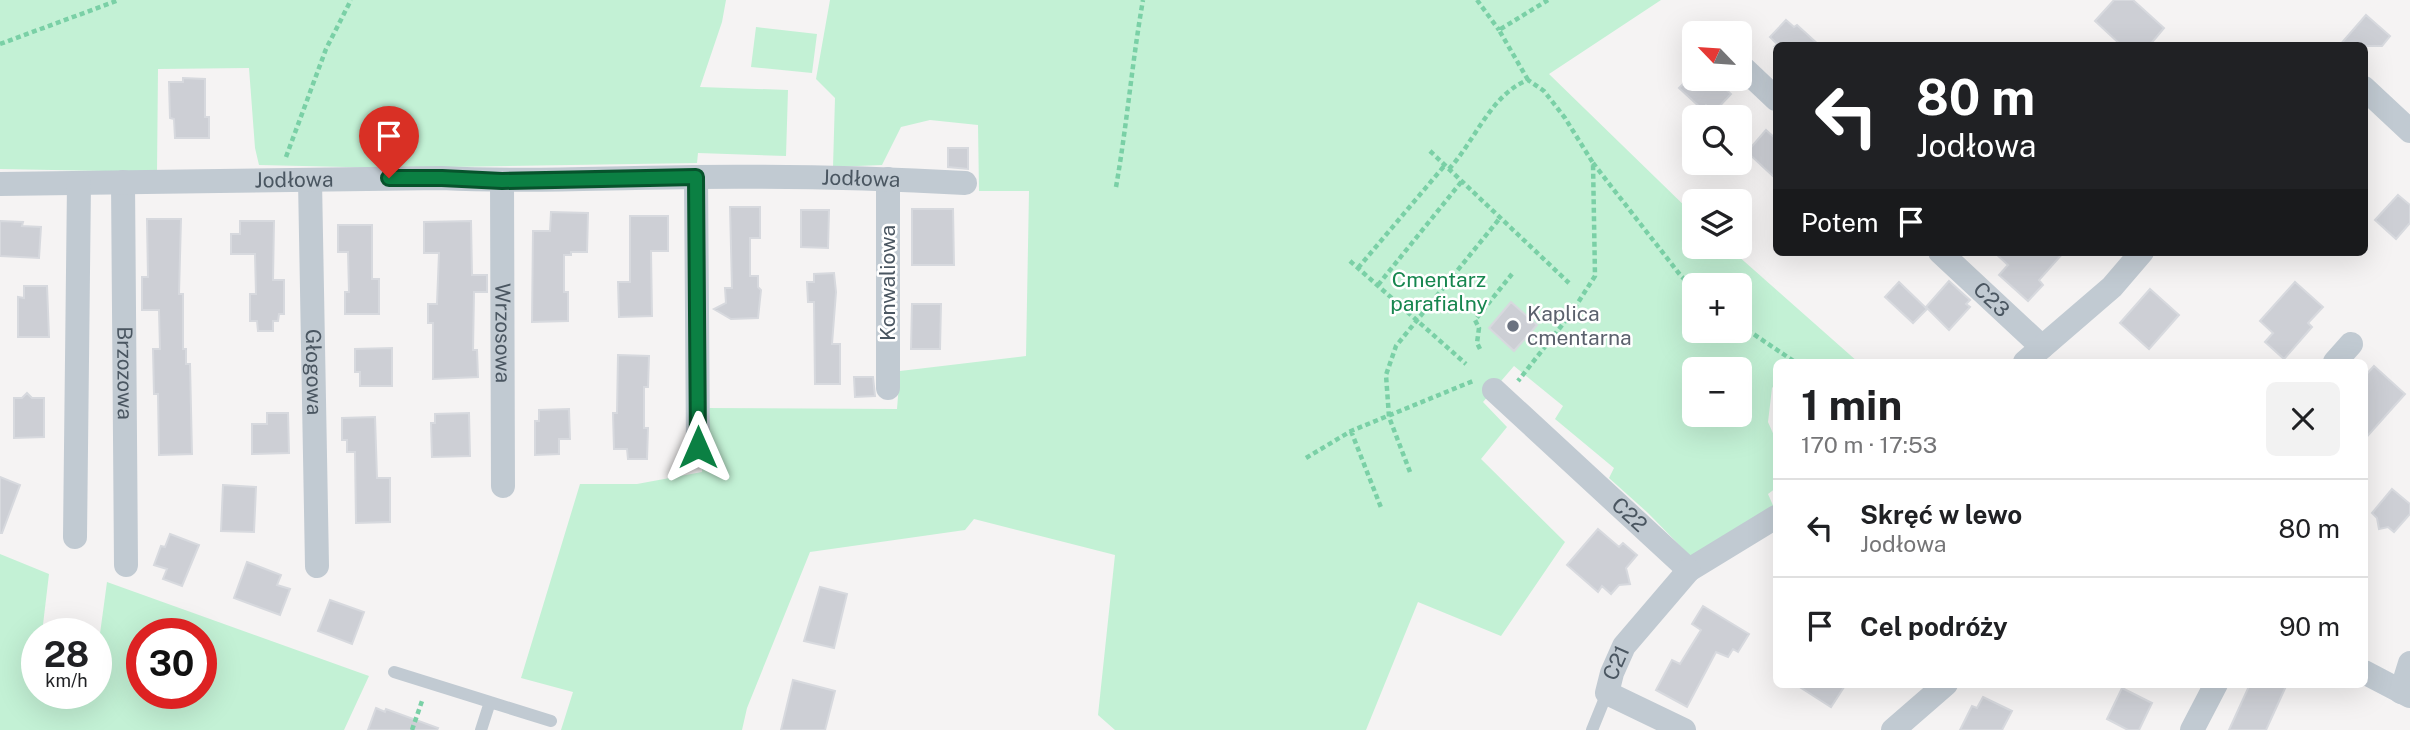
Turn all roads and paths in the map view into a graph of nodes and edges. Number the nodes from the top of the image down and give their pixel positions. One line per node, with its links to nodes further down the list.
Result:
1 (119, 0): 7 (path)
2 (351, 0): 19 (path)
3 (1143, 0): 26 (path)
4 (1477, 0): 6 (path)
5 (1548, 0): 6 (path)
6 (1499, 30): 9 (path)
7 (0, 44)
8 (1752, 76): 11 (street)
9 (1528, 80): 14 (path); 15 (path)
10 (2368, 92): 12 (street)
11 (1773, 96)
12 (2410, 131)
13 (1430, 151): 15 (path)
14 (1593, 163): 33 (path); 43 (path)
15 (1447, 167): 21 (path); 31 (path)
16 (696, 177): 17 (street, Jodłowa); 20 (street, Jodłowa); 46 (street)
17 (888, 178): 24 (street, Jodłowa); 42 (street, Konwaliowa)
18 (310, 180): 19 (street, Jodłowa); 20 (street, Jodłowa); 54 (street, Głogowa)
19 (276, 181): 22 (street, Jodłowa)
20 (502, 181): 49 (street, Wrzosowa)
21 (1462, 181): 27 (path); 35 (path)
22 (123, 182): 23 (street, Jodłowa); 53 (street, Brzozowa)
23 (79, 183): 25 (street, Jodłowa); 52 (street)
24 (965, 183)
25 (0, 184)
26 (1116, 187)
27 (1500, 218): 34 (path); 36 (path)
28 (1944, 256): 39 (street, C23)
29 (2139, 256): 39 (street)
30 (1350, 261): 31 (path)
31 (1358, 268): 35 (path)
32 (1512, 274): 38 (path)
33 (1682, 277)
34 (1569, 283)
35 (1378, 285): 36 (path)
36 (1416, 320): 41 (path); 44 (path)
37 (1752, 334): 40 (path)
38 (1480, 349)
39 (2034, 355)
40 (1790, 359)
41 (1466, 364)
42 (888, 388)
43 (1493, 388): 44 (path); 55 (street, C22)
44 (1389, 417): 45 (path); 48 (path)
45 (1351, 431): 47 (path); 50 (path)
46 (698, 447)
47 (1306, 458)
48 (1410, 472)
49 (503, 486)
50 (1382, 510)
51 (1773, 519): 55 (street)
52 (75, 537)
53 (126, 565)
54 (317, 566)
55 (1689, 570): 62 (street, C21)
56 (2410, 663): 63 (street)
57 (394, 672): 59 (lane)
58 (2368, 674): 63 (street)
59 (428, 683): 64 (lane); 66 (path)
60 (1941, 688): 70 (street)
61 (2214, 688): 71 (street)
62 (1607, 693): 68 (lane); 69 (street, C21)
63 (2406, 694)
64 (490, 702): 65 (lane); 67 (lane)
65 (551, 721)
66 (412, 730)
67 (481, 730)
68 (1592, 730)
69 (1684, 730)
70 (1893, 730)
71 (2192, 730)

